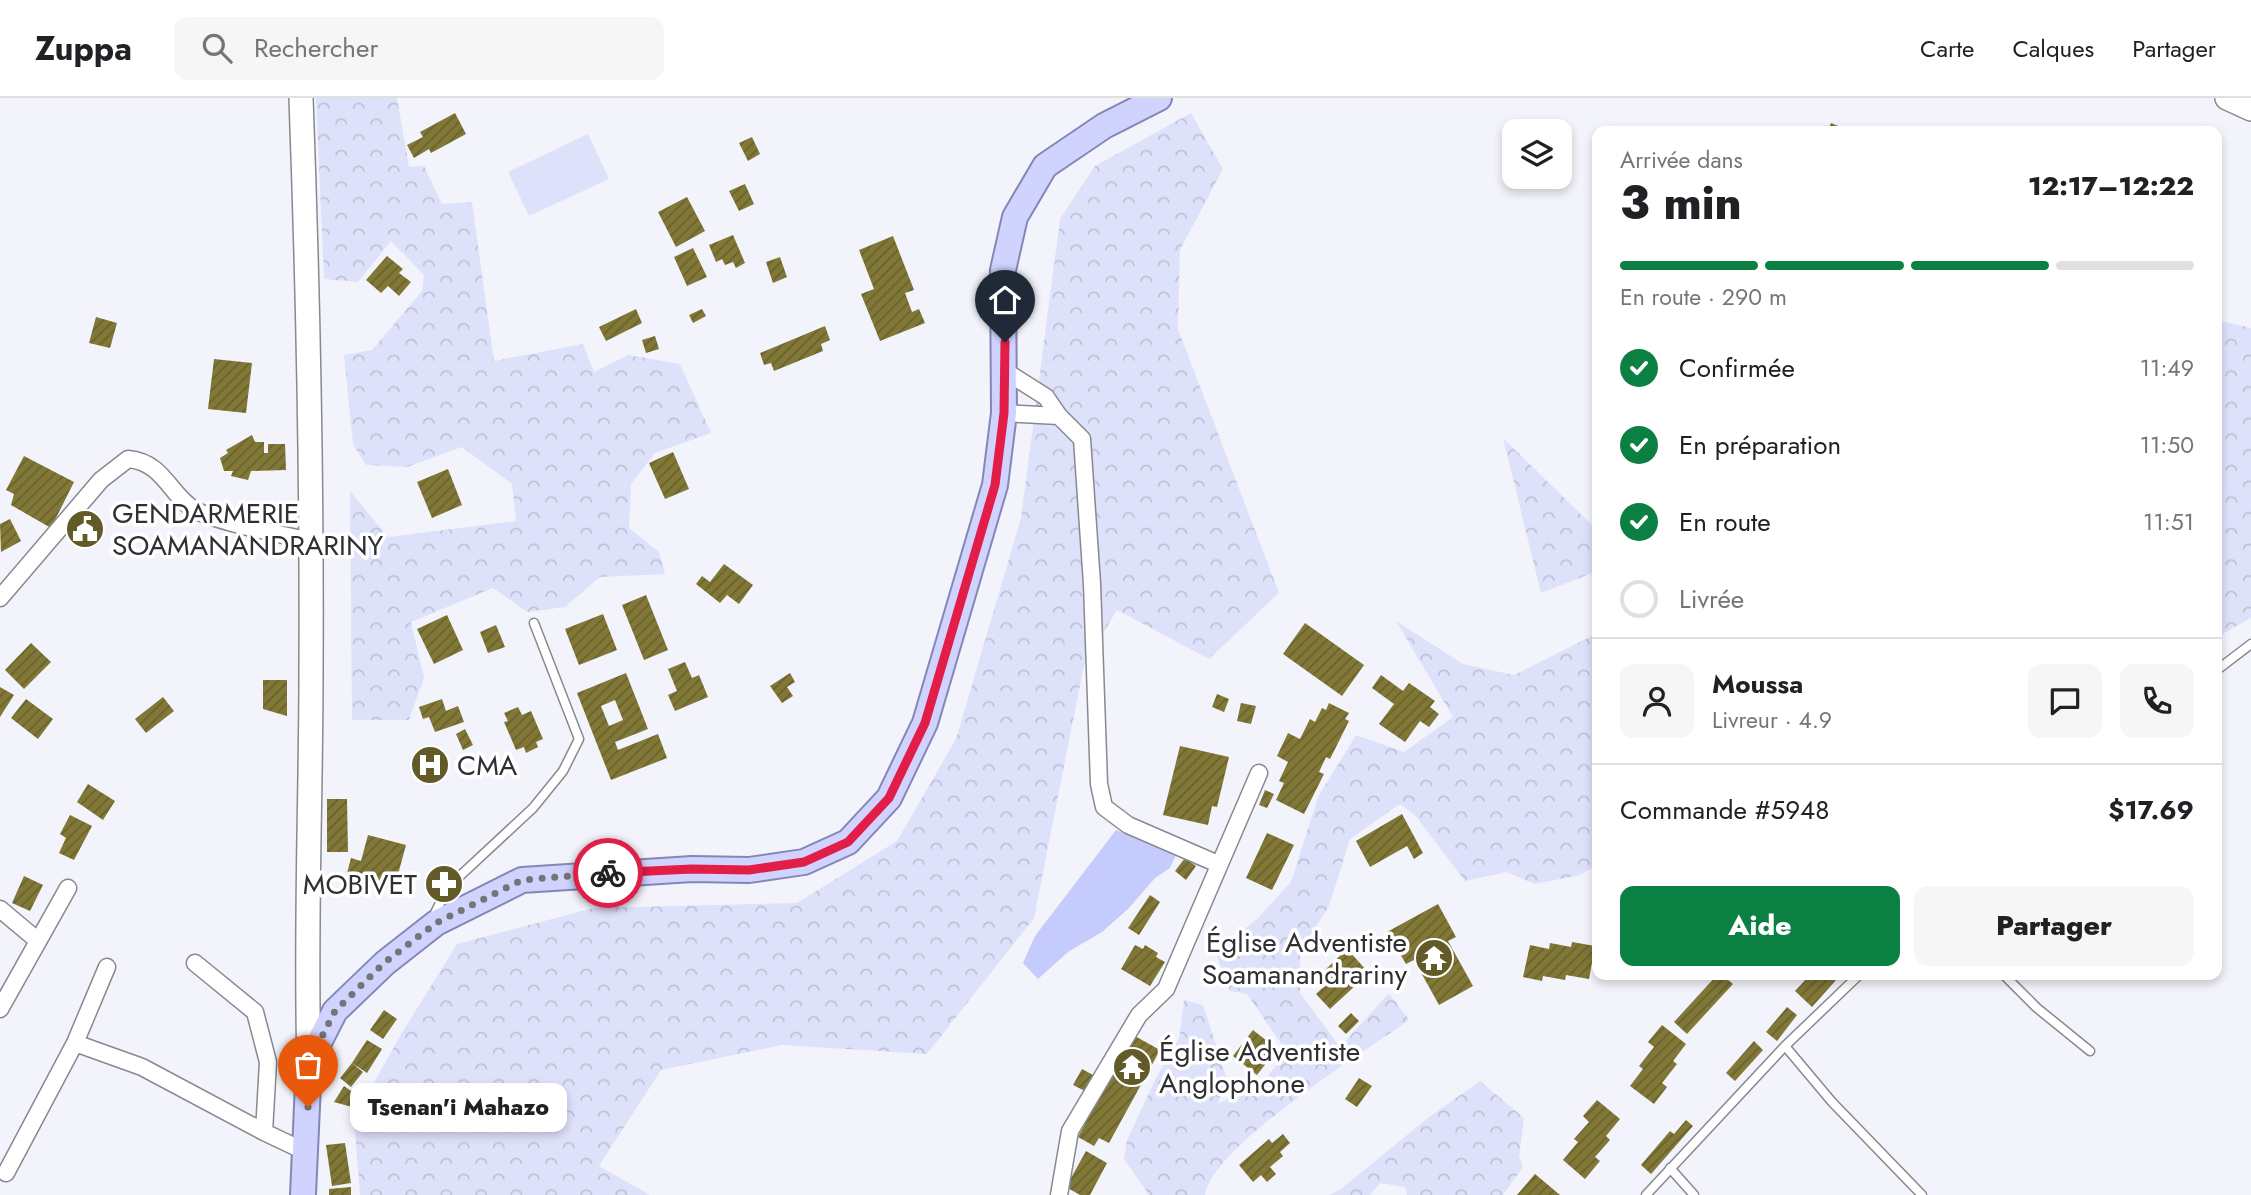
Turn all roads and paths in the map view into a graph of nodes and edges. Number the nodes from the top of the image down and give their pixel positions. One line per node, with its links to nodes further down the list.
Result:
1 (301, 98): 8 (street)
2 (1158, 98): 5 (main road)
3 (2228, 98): 4 (street)
4 (2251, 108)
5 (1005, 371): 6 (main road); 7 (street)
6 (1004, 413): 7 (street); 17 (main road)
7 (1059, 416): 14 (street)
8 (310, 541): 9 (street); 27 (street)
9 (0, 598)
10 (534, 623): 17 (lane)
11 (2251, 645): 12 (lane)
12 (2222, 666)
13 (1259, 773): 14 (street)
14 (1218, 864): 33 (street)
15 (68, 888): 18 (street)
16 (0, 909): 18 (street)
17 (425, 932): 27 (main road)
18 (37, 940): 23 (street)
19 (195, 964): 28 (street)
20 (107, 967): 24 (street)
21 (1854, 980): 25 (lane)
22 (2009, 980): 26 (lane)
23 (0, 1009)
24 (75, 1044): 28 (street); 31 (street)
25 (1785, 1046): 30 (lane); 36 (lane)
26 (2090, 1051)
27 (309, 1062): 29 (main road)
28 (264, 1132): 29 (street)
29 (306, 1152): 32 (main road)
30 (1670, 1168): 34 (lane); 35 (lane)
31 (6, 1173)
32 (303, 1195)
33 (1059, 1195)
34 (1646, 1195)
35 (1694, 1195)
36 (1923, 1195)

